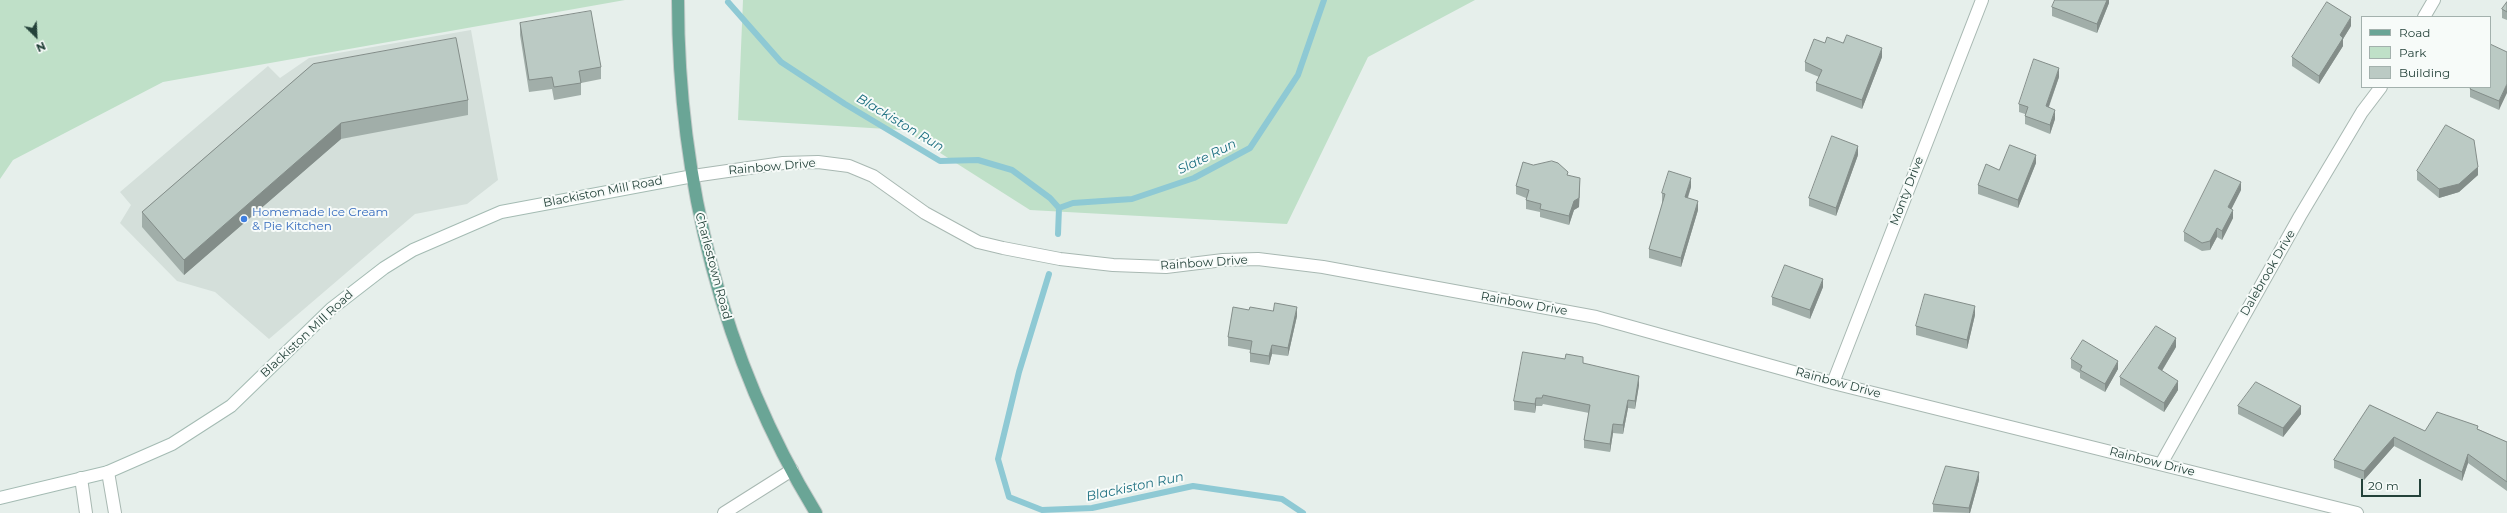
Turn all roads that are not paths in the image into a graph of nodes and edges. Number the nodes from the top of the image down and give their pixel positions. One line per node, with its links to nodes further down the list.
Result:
1 (678, 0): 6 (main road, Charlestown Road)
2 (1982, 0): 7 (street, Monty Drive)
3 (2434, 0): 4 (street)
4 (2425, 16)
5 (2380, 88): 8 (street, Dalebrook Drive)
6 (693, 176): 7 (street, Rainbow Drive); 9 (main road, Charlestown Road); 10 (street, Blackiston Mill Road)
7 (1833, 383): 8 (street, Rainbow Drive)
8 (2161, 464): 17 (street, Rainbow Drive)
9 (792, 470): 15 (street); 16 (main road, Charlestown Road)
10 (108, 472): 11 (street, Blackiston Mill Road); 14 (street)
11 (81, 478): 12 (street, Blackiston Mill Road); 13 (street)
12 (0, 498)
13 (86, 513)
14 (115, 513)
15 (724, 513)
16 (816, 513)
17 (2357, 513)

